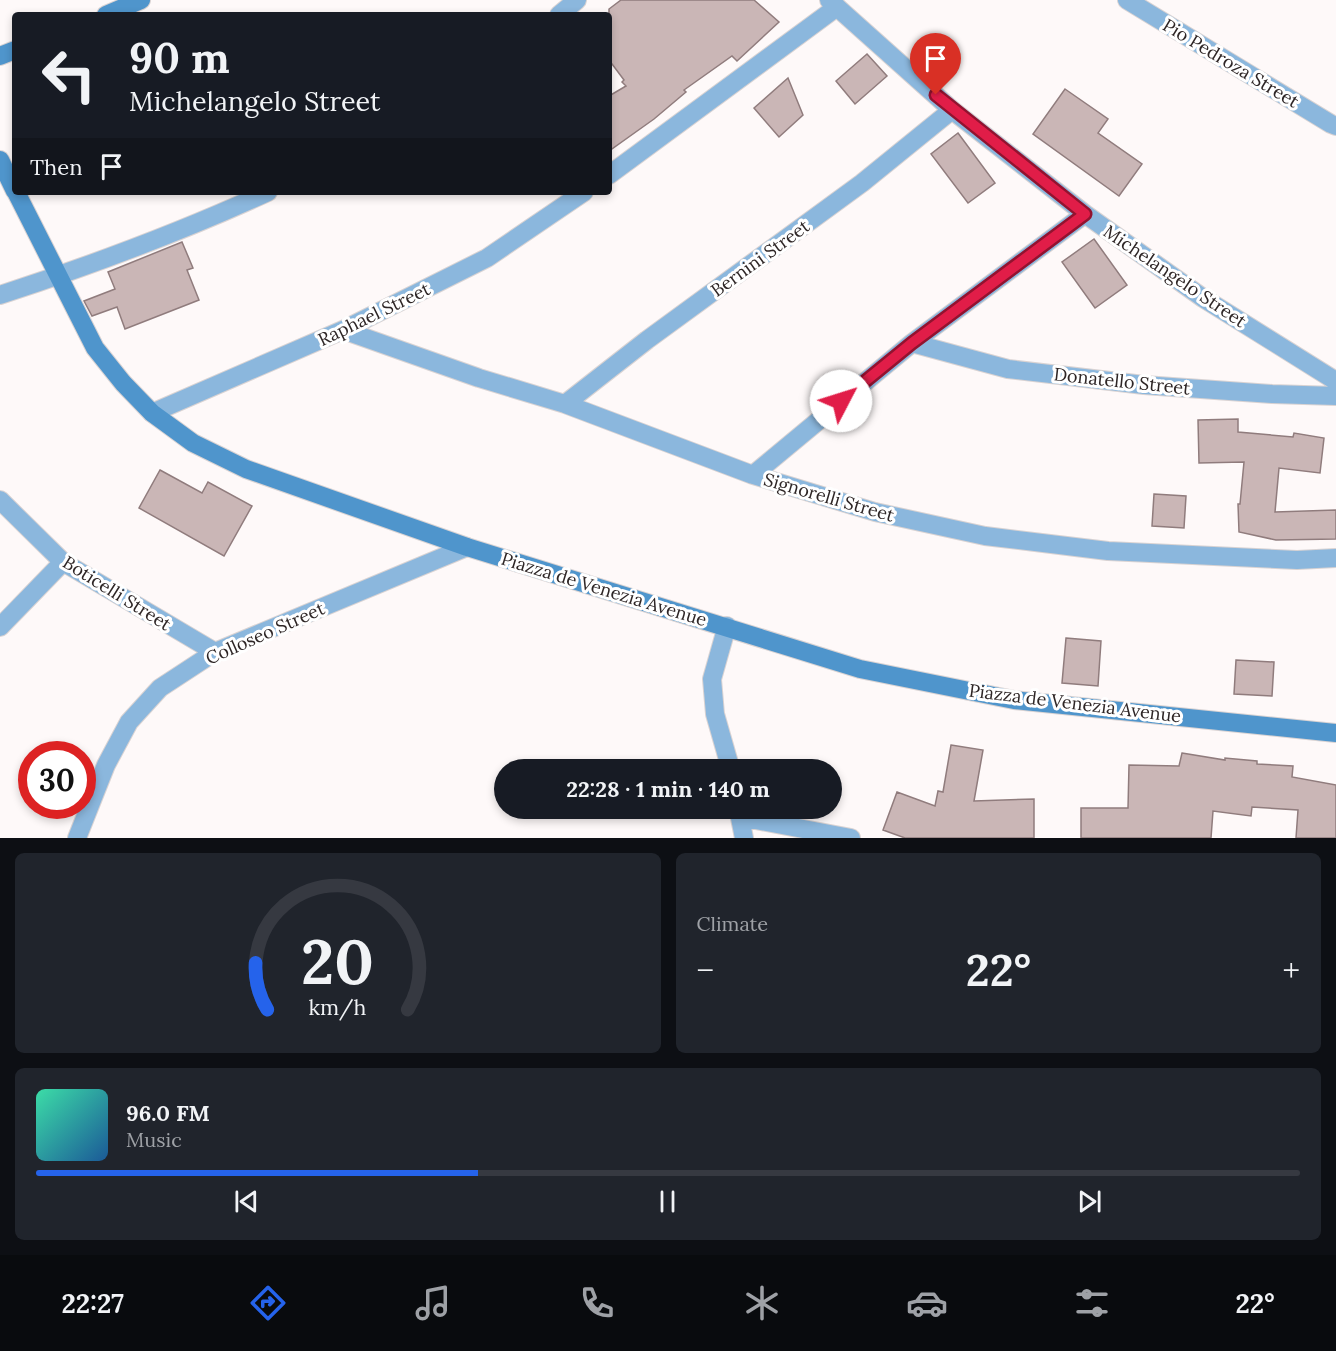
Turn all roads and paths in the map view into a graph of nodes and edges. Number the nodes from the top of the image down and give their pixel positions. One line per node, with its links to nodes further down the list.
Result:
1 (141, 0): 5 (street)
2 (578, 0): 6 (street)
3 (1126, 0): 8 (street, Pio Pedroza Street)
4 (833, 3): 7 (street, Michelangelo Street); 10 (street)
5 (113, 12)
6 (563, 12)
7 (952, 110): 15 (street, Michelangelo Street); 22 (street, Bernini Street)
8 (1336, 126)
9 (0, 160): 11 (street, Piazza de Venezia Avenue)
10 (612, 173)
11 (12, 185)
12 (17, 195): 16 (street, Piazza de Venezia Avenue)
13 (261, 195): 16 (street)
14 (580, 195): 18 (street, Raphael Street)
15 (1085, 214): 19 (street); 20 (street, Michelangelo Street)
16 (57, 276): 17 (street); 23 (street, Piazza de Venezia Avenue)
17 (0, 295)
18 (344, 330): 22 (street, Signorelli Street); 23 (street, Raphael Street)
19 (912, 343): 21 (street, Donatello Street); 24 (street)
20 (1336, 381)
21 (1336, 396)
22 (565, 404): 24 (street, Signorelli Street)
23 (152, 413): 26 (street, Piazza de Venezia Avenue)
24 (753, 475): 27 (street, Signorelli Street)
25 (0, 500): 28 (street, Boticelli Street)
26 (467, 547): 30 (street, Piazza de Venezia Avenue); 31 (street, Colloseo Street)
27 (1336, 558)
28 (63, 562): 29 (street); 31 (street, Boticelli Street)
29 (0, 627)
30 (727, 627): 32 (street, Piazza de Venezia Avenue); 33 (street)
31 (215, 652): 36 (street, Colloseo Street)
32 (1336, 733)
33 (727, 759)
34 (740, 819): 37 (street)
35 (766, 819): 38 (street)
36 (77, 838)
37 (744, 838)
38 (851, 838)

